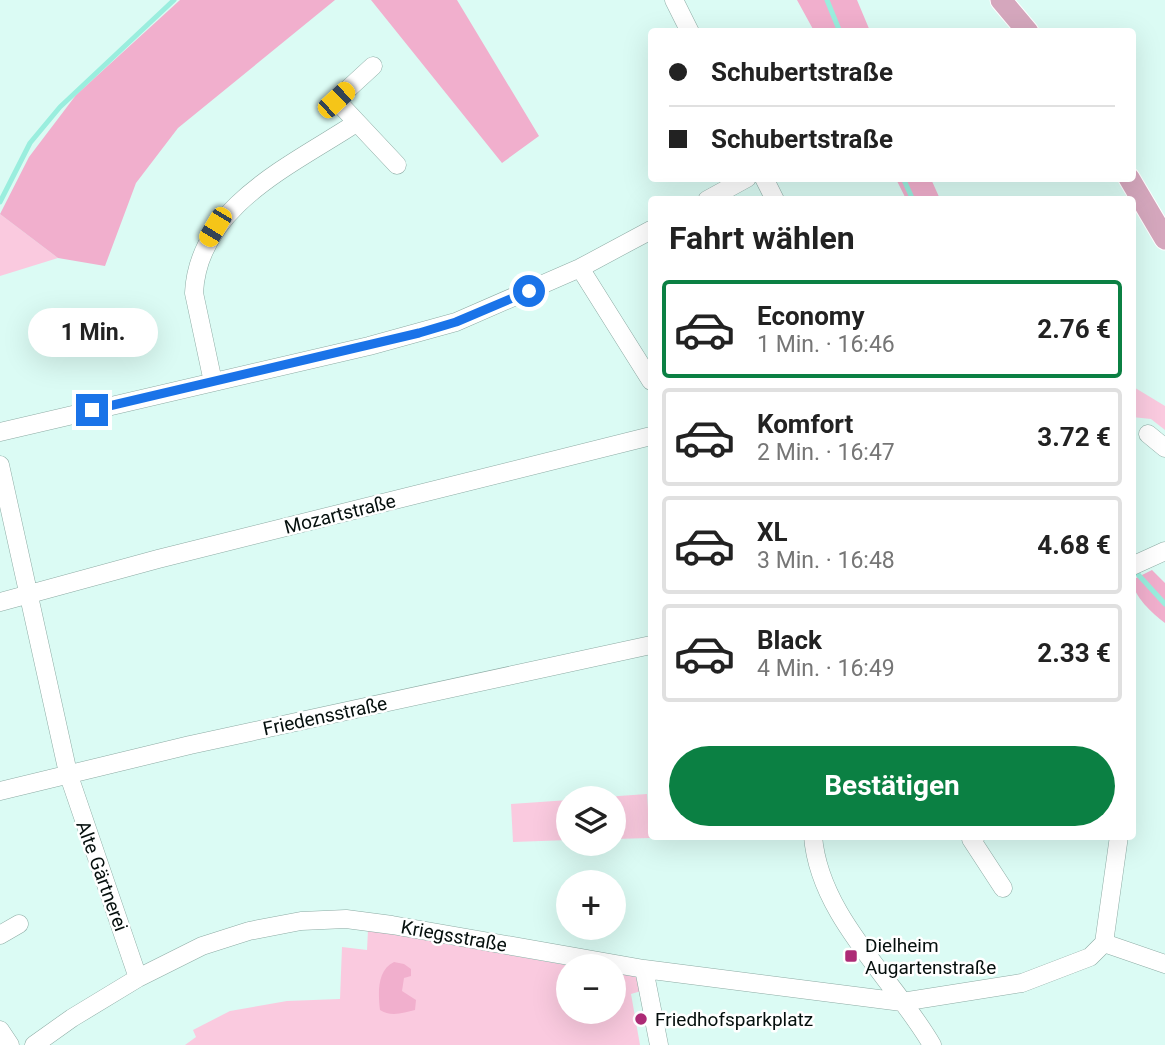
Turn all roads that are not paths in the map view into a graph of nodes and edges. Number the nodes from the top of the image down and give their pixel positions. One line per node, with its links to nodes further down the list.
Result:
1 (674, 0): 3 (street)
2 (1001, 0): 4 (main road)
3 (688, 28)
4 (1025, 28)
5 (373, 66): 6 (street)
6 (356, 123): 7 (street); 15 (street)
7 (397, 166)
8 (740, 182): 10 (street)
9 (1131, 182): 12 (main road)
10 (714, 196)
11 (648, 232): 13 (street)
12 (1165, 239)
13 (580, 268): 14 (street); 15 (street)
14 (648, 376)
15 (213, 382): 16 (street)
16 (0, 432)
17 (1148, 434): 19 (street)
18 (648, 437): 23 (street, Mozartstraße)
19 (1165, 448)
20 (0, 465): 23 (street)
21 (1162, 552): 22 (street)
22 (1136, 564)
23 (29, 593): 24 (street, Mozartstraße); 26 (street)
24 (0, 602)
25 (648, 646): 26 (street, Friedensstraße)
26 (68, 773): 27 (street, Friedensstraße); 37 (street, Alte Gärtnerei)
27 (0, 791)
28 (814, 840): 38 (street)
29 (972, 840): 31 (street)
30 (1118, 840): 34 (street)
31 (1003, 888)
32 (19, 925): 33 (street)
33 (0, 935)
34 (1104, 943): 35 (street); 38 (street, Kriegsstraße)
35 (1165, 964)
36 (645, 969): 37 (street, Kriegsstraße); 38 (street, Kriegsstraße); 42 (street)
37 (138, 978): 41 (street, Kriegsstraße)
38 (902, 1002): 43 (street)
39 (0, 1030): 40 (street)
40 (10, 1045)
41 (34, 1045)
42 (659, 1045)
43 (932, 1045)

